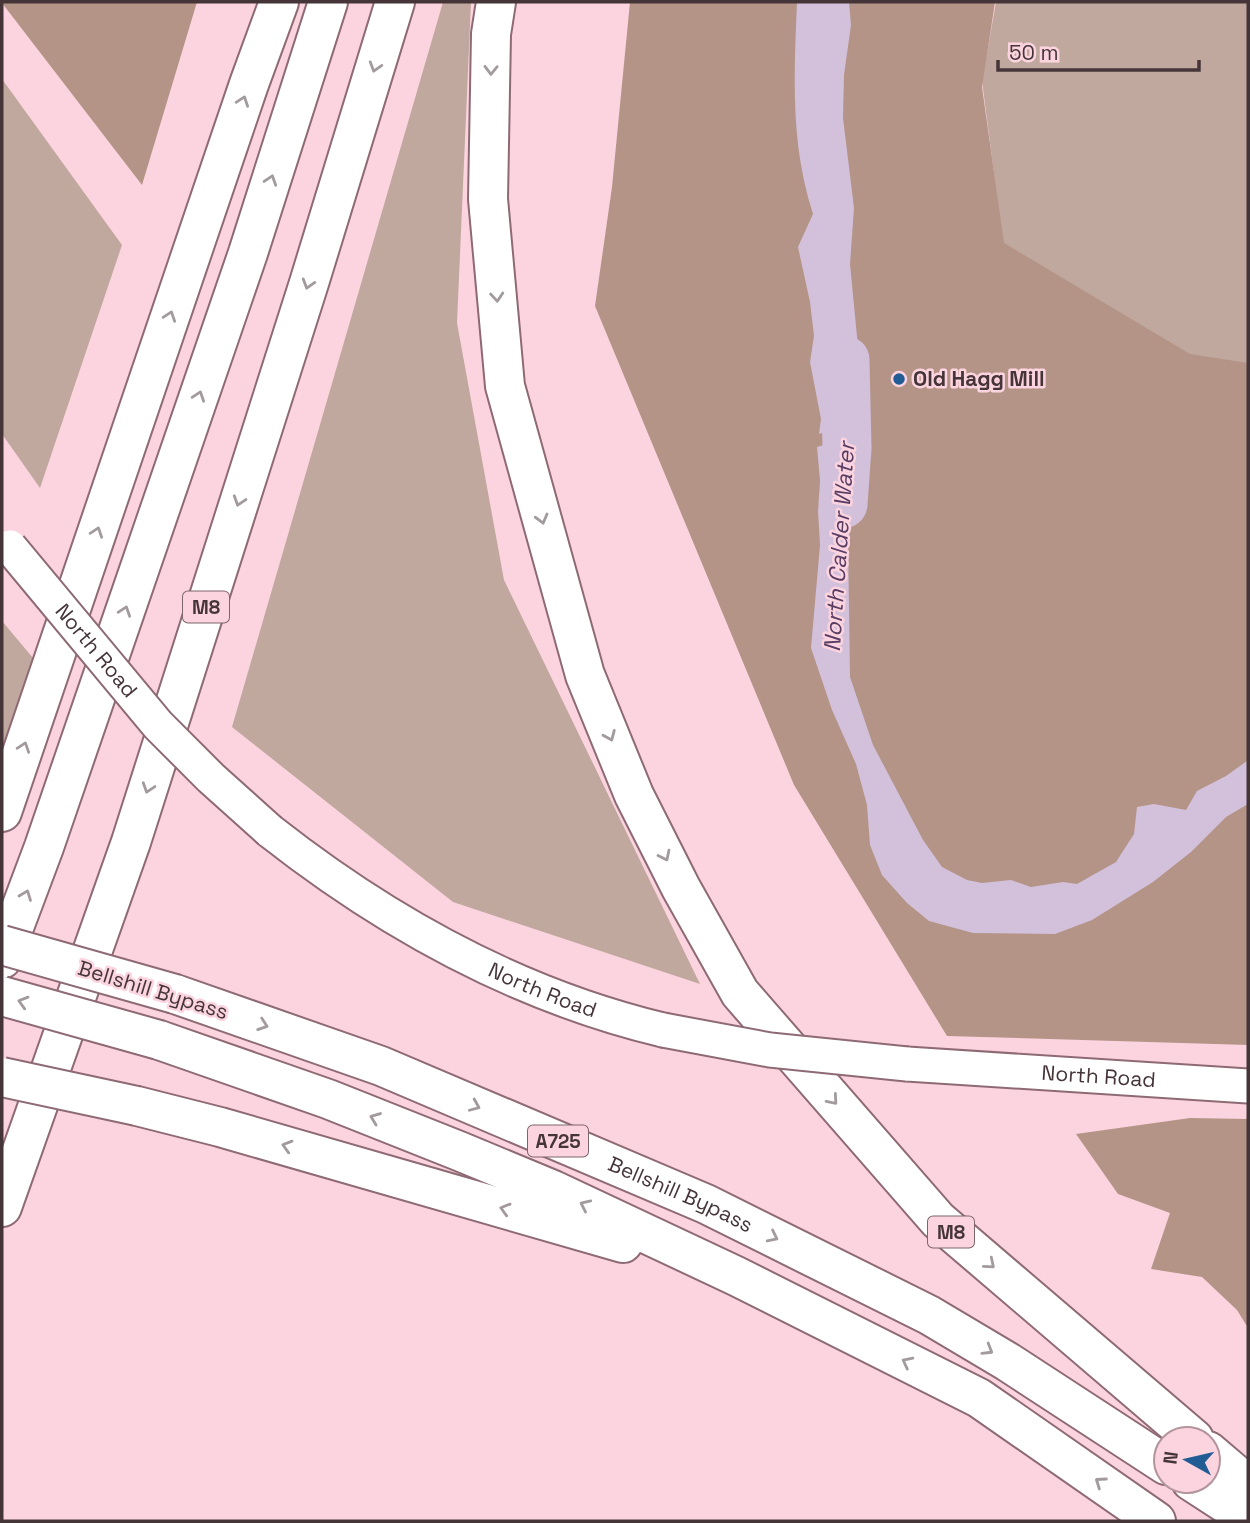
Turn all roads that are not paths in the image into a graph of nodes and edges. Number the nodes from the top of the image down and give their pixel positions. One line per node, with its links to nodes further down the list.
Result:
1 (279, 2): 6 (highway, one-way to 1)
2 (328, 2): 8 (highway, one-way to 2)
3 (395, 2): 12 (highway, M8, one-way to 12)
4 (496, 2): 14 (highway, M8, one-way to 14)
5 (6, 542): 11 (main road, North Road, bridge)
6 (2, 812)
7 (2, 945): 15 (highway, Bellshill Bypass / A725, one-way to 15, bridge)
8 (2, 959)
9 (2, 996): 13 (highway, A725, one-way to 9, bridge)
10 (2, 1077): 13 (highway, one-way to 10, bridge)
11 (1248, 1086)
12 (2, 1207)
13 (736, 1276): 20 (highway, A725, one-way to 13)
14 (1178, 1425)
15 (1152, 1456)
16 (1222, 1463): 17 (highway)
17 (1248, 1485)
18 (1213, 1495): 19 (highway)
19 (1248, 1518)
20 (1156, 1521)

